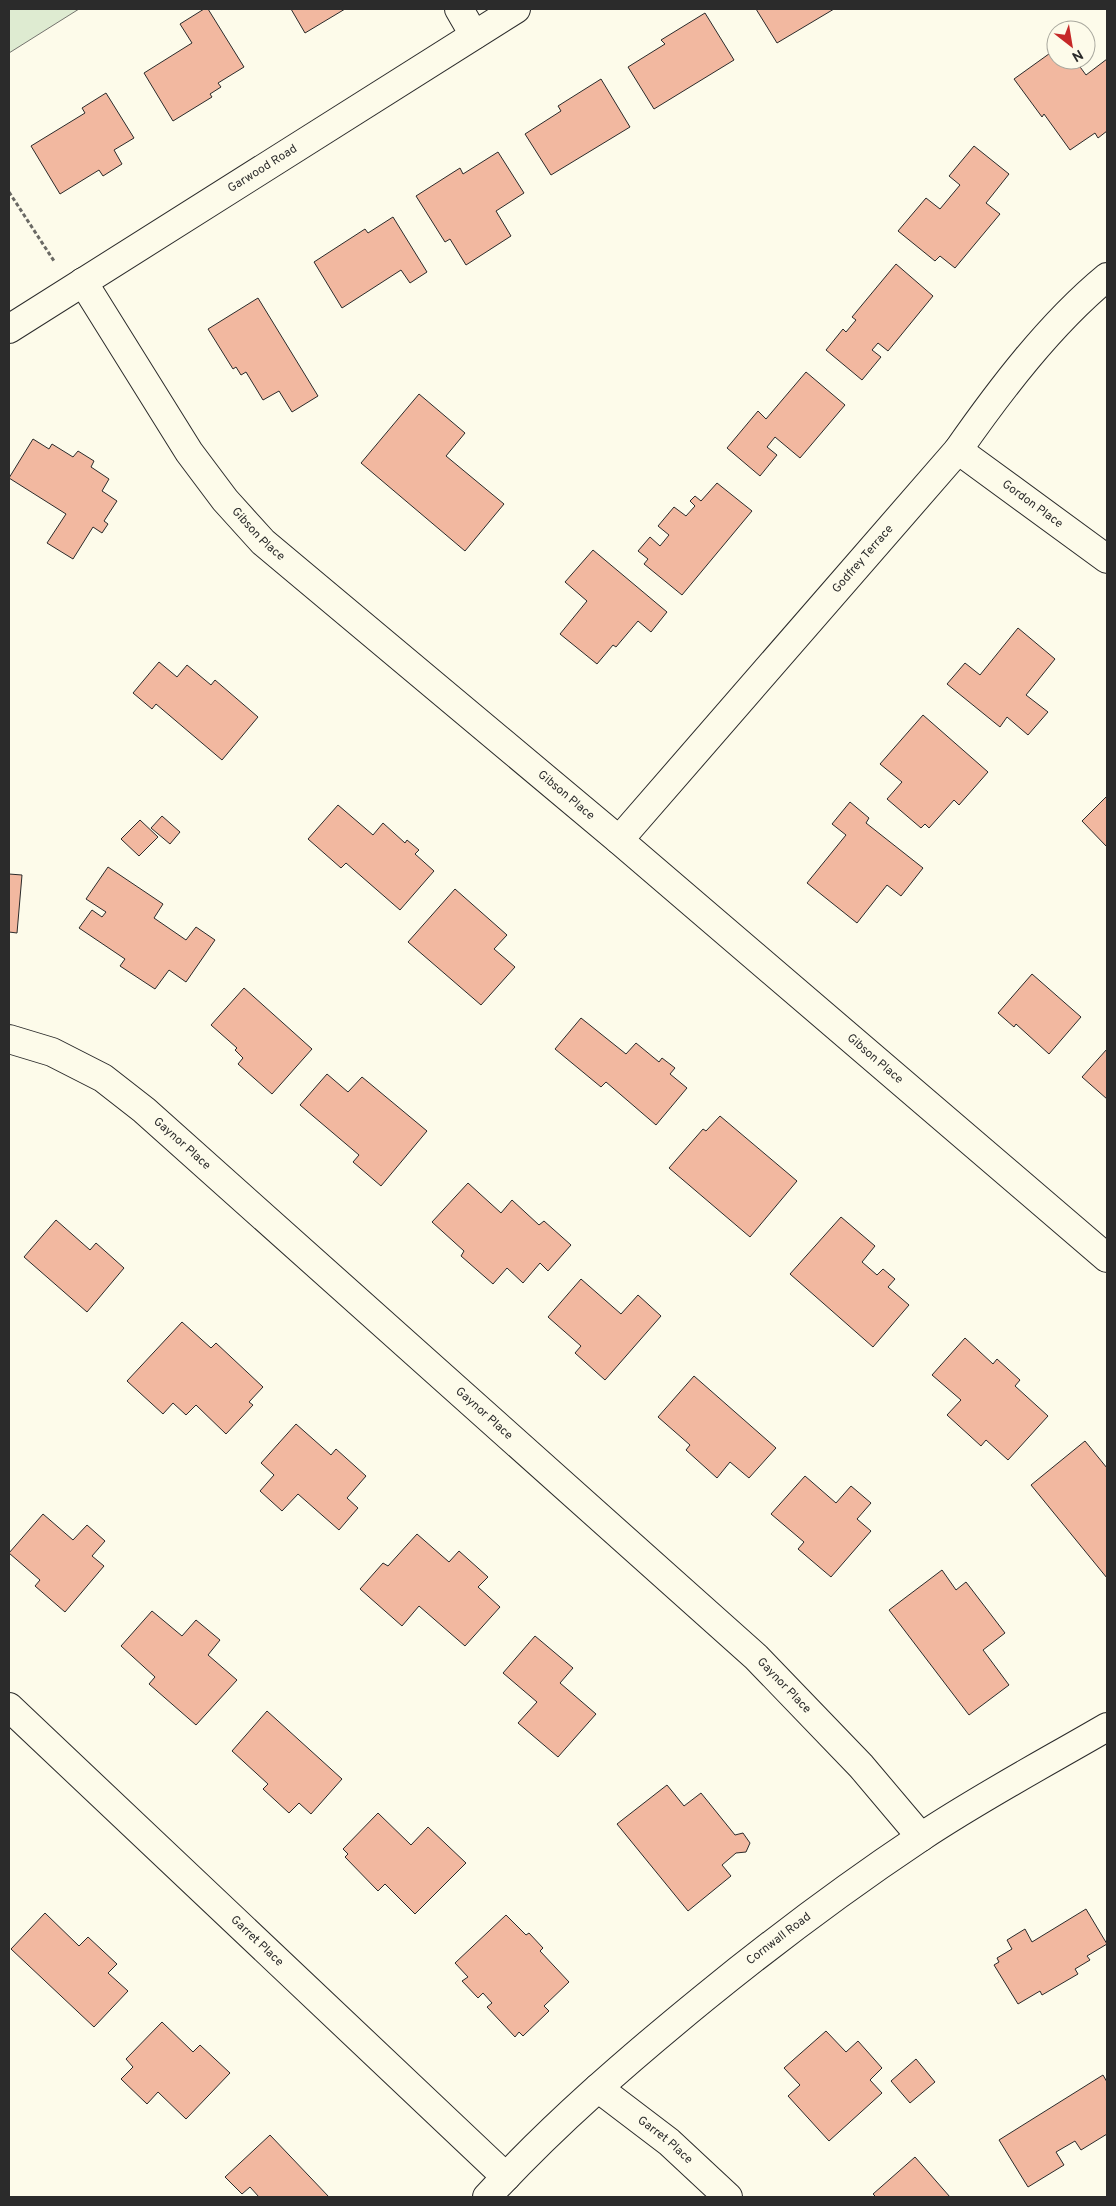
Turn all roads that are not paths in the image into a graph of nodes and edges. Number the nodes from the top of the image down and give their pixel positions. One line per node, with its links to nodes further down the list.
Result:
1 (459, 9): 3 (street)
2 (516, 9): 3 (street, Garwood Road)
3 (474, 35): 5 (street, Garwood Road)
4 (1107, 277): 7 (street, Godfrey Terrace)
5 (78, 286): 6 (street, Garwood Road); 9 (street, Gibson Place)
6 (9, 329)
7 (958, 450): 8 (street, Gordon Place); 9 (street, Godfrey Terrace)
8 (1107, 559)
9 (619, 840): 11 (street, Gibson Place)
10 (9, 1039): 14 (street, Gaynor Place)
11 (1107, 1258)
12 (9, 1707): 16 (street, Garret Place)
13 (1107, 1727): 14 (street, Cornwall Road)
14 (921, 1837): 15 (street, Cornwall Road)
15 (598, 2088): 16 (street, Cornwall Road); 18 (street, Garret Place)
16 (506, 2176): 17 (street, Cornwall Road)
17 (487, 2197)
18 (728, 2197)

